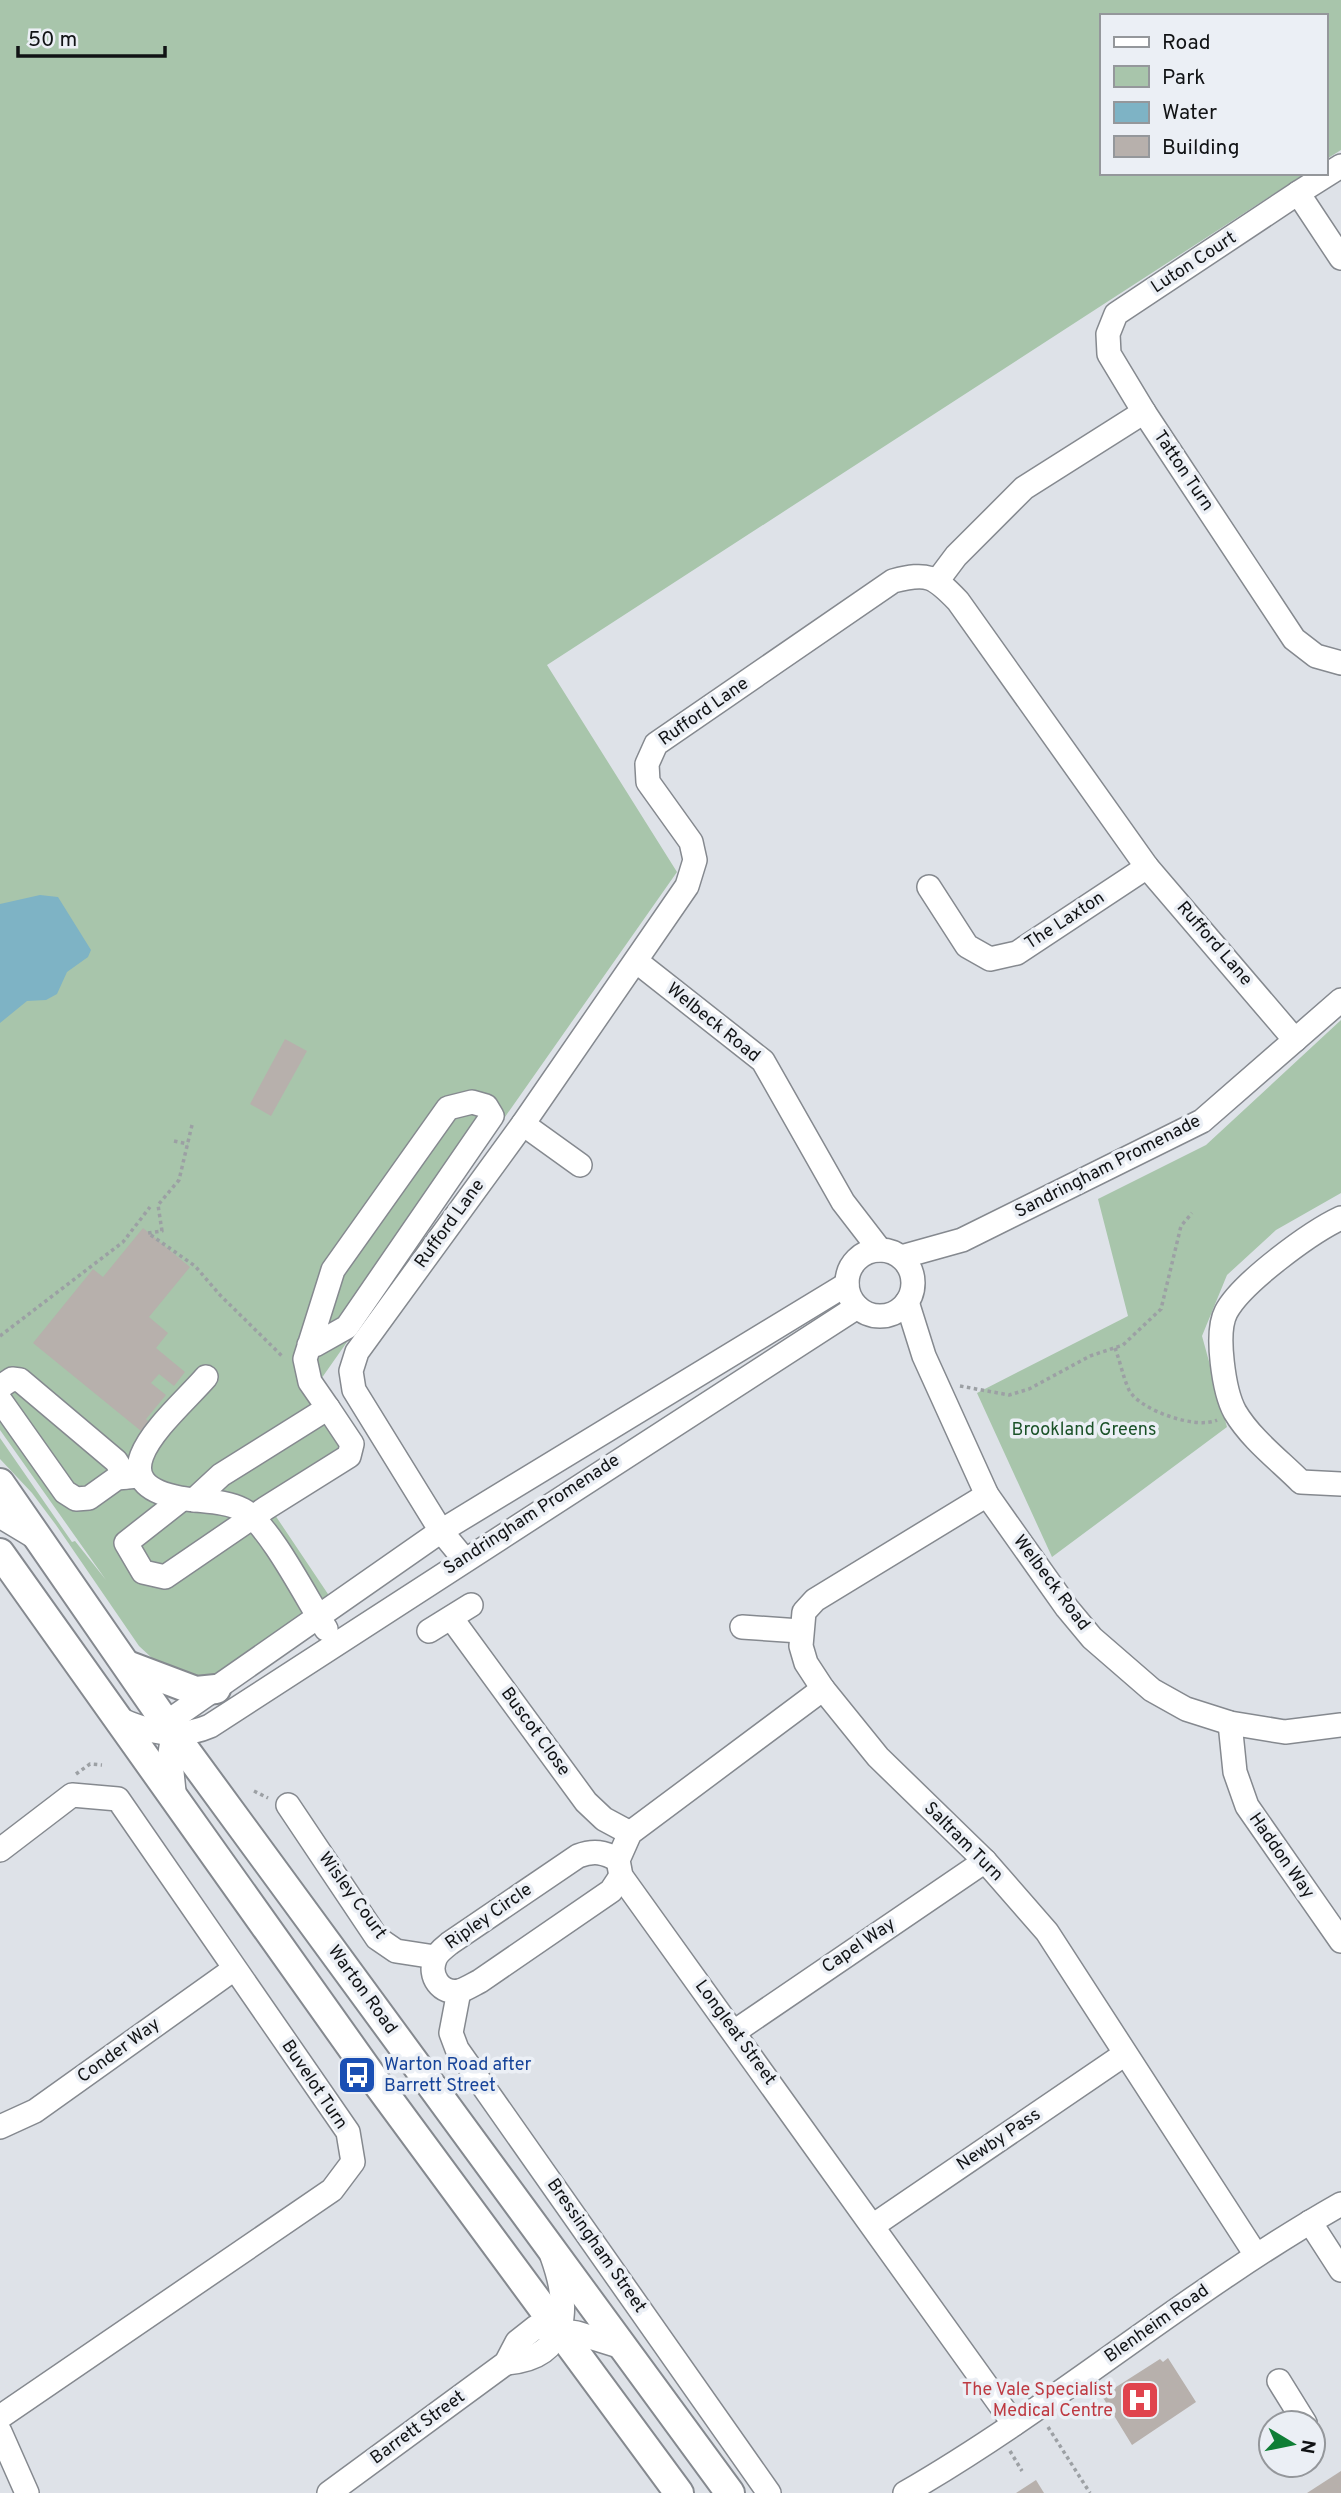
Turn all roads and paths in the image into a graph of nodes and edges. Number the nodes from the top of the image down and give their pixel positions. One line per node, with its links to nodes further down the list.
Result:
1 (1327, 175): 2 (street, Luton Court)
2 (1298, 193): 3 (street); 4 (street, Luton Court)
3 (1341, 258)
4 (1144, 412): 5 (street, Tatton Turn); 6 (street, Tatton Turn)
5 (938, 580): 7 (street, Rufford Lane); 9 (street, Rufford Lane)
6 (1341, 663)
7 (1147, 867): 8 (street, The Laxton); 11 (street, Rufford Lane)
8 (929, 887)
9 (636, 961): 13 (street, Rufford Lane); 21 (street, Welbeck Road)
10 (1341, 1000): 11 (street, Sandringham Promenade)
11 (1295, 1040): 20 (street, Sandringham Promenade)
12 (192, 1125): 15 (path)
13 (523, 1125): 16 (street); 43 (street, Rufford Lane)
14 (174, 1141): 15 (path)
15 (188, 1144): 28 (path)
16 (580, 1165)
17 (150, 1207): 26 (path)
18 (1192, 1213): 27 (path)
19 (1341, 1218): 35 (street)
20 (962, 1240): 21 (street, Sandringham Promenade); 23 (street, Sandringham Promenade)
21 (880, 1255): 22 (street); 23 (street)
22 (846, 1284): 24 (street); 43 (street, Sandringham Promenade)
23 (910, 1292): 25 (street); 29 (street, Welbeck Road)
24 (857, 1307): 25 (street); 46 (street, Sandringham Promenade)
25 (884, 1317): 29 (street, Welbeck Road)
26 (0, 1336)
27 (1115, 1348): 31 (path); 35 (path)
28 (308, 1356): 28 (street); 34 (street)
29 (923, 1356): 39 (street, Welbeck Road)
30 (206, 1377): 36 (street)
31 (955, 1384)
32 (0, 1387): 36 (street)
33 (0, 1400): 36 (street)
34 (328, 1408): 40 (street); 42 (street)
35 (1234, 1410): 38 (street)
36 (132, 1476): 40 (street)
37 (0, 1483): 44 (main road, Warton Road)
38 (1341, 1484)
39 (987, 1495): 52 (street); 58 (street, Welbeck Road)
40 (188, 1499): 42 (street); 42 (street)
41 (0, 1516): 44 (street)
42 (251, 1518): 48 (street)
43 (441, 1531): 46 (street, Rufford Lane); 48 (street, Sandringham Promenade)
44 (40, 1540): 54 (main road, Warton Road)
45 (0, 1553): 57 (main road)
46 (464, 1559): 53 (street, Sandringham Promenade)
47 (471, 1605): 49 (street)
48 (319, 1618): 53 (street); 55 (street, Sandringham Promenade)
49 (452, 1619): 51 (street); 63 (street, Buscot Close)
50 (742, 1627): 52 (street)
51 (429, 1631)
52 (800, 1631): 56 (street, Saltram Turn)
53 (335, 1643): 60 (street, Sandringham Promenade)
54 (127, 1665): 55 (main road); 60 (main road, Warton Road)
55 (216, 1689): 60 (street, Sandringham Promenade)
56 (823, 1689): 63 (street); 65 (street, Saltram Turn)
57 (117, 1718): 60 (street); 61 (main road)
58 (1230, 1723): 59 (street, Welbeck Road); 67 (street, Haddon Way)
59 (1341, 1725)
60 (173, 1733): 61 (street); 77 (main road, Warton Road)
61 (175, 1801): 80 (main road)
62 (288, 1805): 68 (street, Wisley Court)
63 (629, 1833): 66 (street)
64 (0, 1850): 69 (street, Buvelot Turn)
65 (985, 1861): 71 (street, Capel Way); 72 (street, Saltram Turn)
66 (620, 1868): 68 (street, Ripley Circle); 70 (street); 71 (street, Longleat Street)
67 (1341, 1941)
68 (435, 1957): 70 (street, Ripley Circle)
69 (234, 1969): 73 (street, Conder Way); 84 (street, Buvelot Turn)
70 (459, 1991): 93 (street, Bressingham Street)
71 (734, 2032): 76 (street, Longleat Street)
72 (1125, 2054): 76 (street, Newby Pass); 78 (street, Saltram Turn)
73 (0, 2127)
74 (1341, 2204): 75 (street, Blenheim Road)
75 (1310, 2222): 78 (street, Blenheim Road); 79 (street)
76 (874, 2225): 87 (street, Longleat Street)
77 (548, 2246): 80 (street); 81 (main road, Warton Road)
78 (1256, 2255): 87 (street, Blenheim Road)
79 (1341, 2270)
80 (560, 2330): 81 (street, Barrett Street); 90 (street, Barrett Street); 91 (main road)
81 (622, 2347): 92 (main road, Warton Road)
82 (1279, 2381): 83 (street)
83 (1296, 2409)
84 (0, 2417)
85 (1043, 2418): 95 (path)
86 (0, 2432): 89 (street)
87 (1009, 2434): 88 (path); 94 (street, Blenheim Road)
88 (1022, 2471)
89 (27, 2493)
90 (329, 2493)
91 (679, 2493)
92 (730, 2493)
93 (769, 2493)
94 (905, 2493)
95 (1090, 2493)

